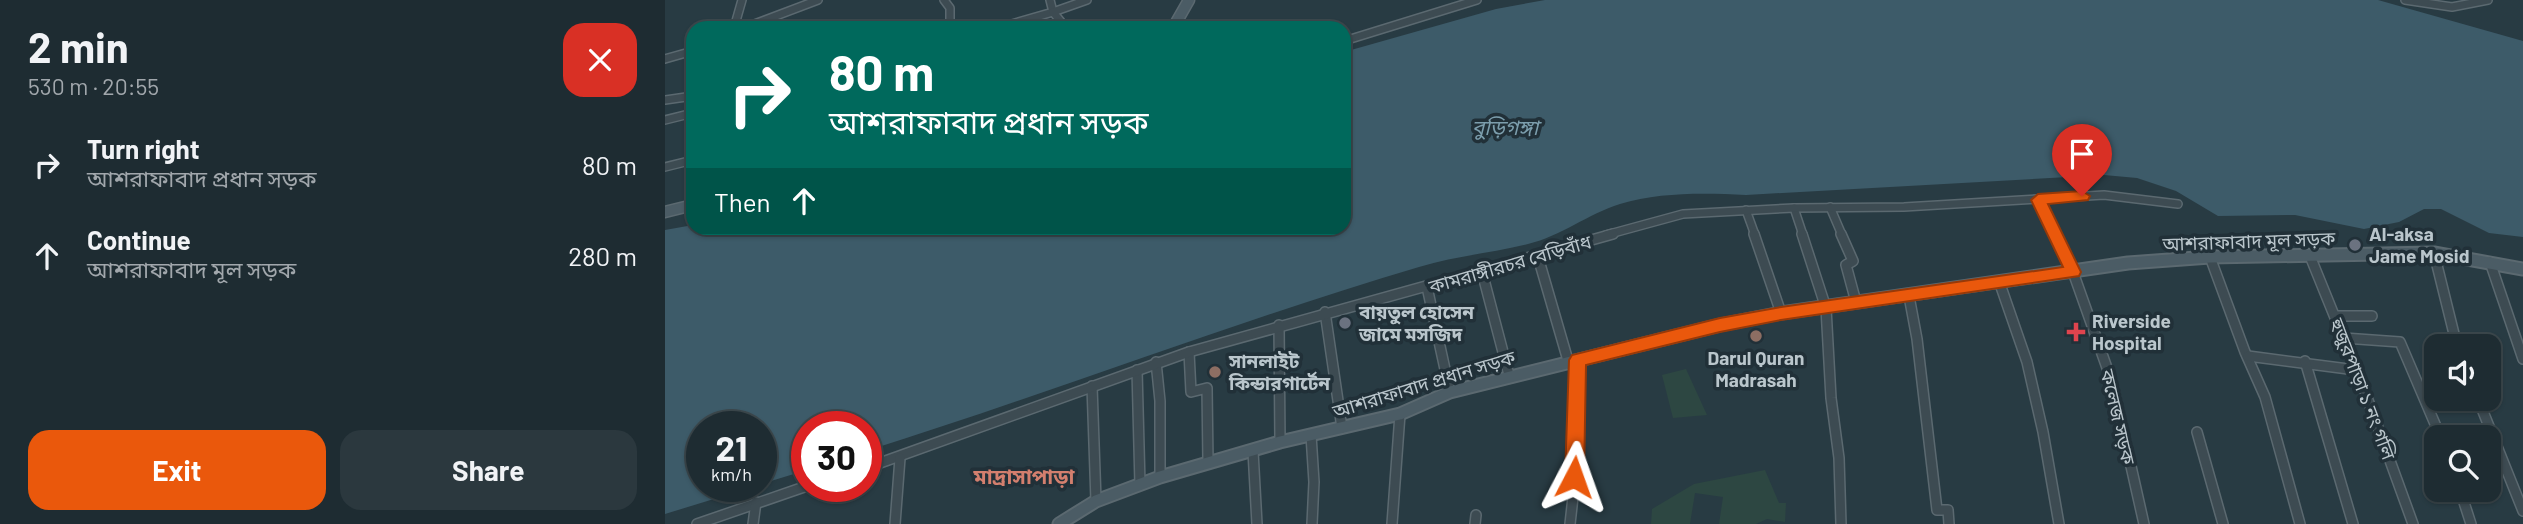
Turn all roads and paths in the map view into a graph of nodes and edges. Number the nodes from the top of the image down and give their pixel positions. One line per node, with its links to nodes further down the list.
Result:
1 (742, 0): 12 (street)
2 (818, 0): 13 (street)
3 (944, 0): 14 (street)
4 (1050, 0): 10 (street)
5 (1087, 0): 10 (street)
6 (1189, 0): 17 (street)
7 (1477, 0): 18 (street)
8 (2405, 0): 9 (street)
9 (2488, 0)
10 (1053, 12): 11 (street); 16 (street)
11 (1026, 20): 15 (street)
12 (736, 21)
13 (762, 21)
14 (950, 21)
15 (1023, 21)
16 (1060, 21)
17 (1177, 21)
18 (1351, 39)
19 (686, 53): 20 (street)
20 (665, 59)
21 (686, 97): 22 (street)
22 (665, 100)
23 (686, 115): 24 (street)
24 (665, 120)
25 (686, 162): 26 (street)
26 (665, 167)
27 (2038, 200): 28 (street, কামরাঙ্গীরচর বেড়িবাঁধ); 30 (street, কামরাঙ্গীরচর বেড়িবাঁধ); 41 (street, কলেজ সড়ক)
28 (2178, 204)
29 (686, 207): 33 (street)
30 (1830, 207): 31 (street, কামরাঙ্গীরচর বেড়িবাঁধ); 46 (street)
31 (1794, 208): 32 (street, কামরাঙ্গীরচর বেড়িবাঁধ); 47 (street)
32 (1746, 210): 36 (street, কামরাঙ্গীরচর বেড়িবাঁধ); 49 (street)
33 (665, 212)
34 (2434, 253): 35 (street, আশরাফাবাদ মূল সড়ক); 38 (street, আশরাফাবাদ মূল সড়ক); 53 (street)
35 (2310, 256): 37 (street, আশরাফাবাদ মূল সড়ক); 50 (street, হুজুরপাড়া ১ নং গলি)
36 (1538, 257): 40 (street, কামরাঙ্গীরচর বেড়িবাঁধ); 60 (street)
37 (2210, 257): 41 (street, আশরাফাবাদ মূল সড়ক); 56 (street)
38 (2490, 261): 39 (street, আশরাফাবাদ মূল সড়ক); 57 (street)
39 (2523, 269)
40 (1482, 272): 43 (street, কামরাঙ্গীরচর বেড়িবাঁধ); 63 (street)
41 (2073, 272): 42 (street, আশরাফাবাদ মূল সড়ক); 94 (street, কলেজ সড়ক)
42 (2000, 284): 44 (street, আশরাফাবাদ মূল সড়ক); 93 (street)
43 (1427, 287): 48 (street, কামরাঙ্গীরচর বেড়িবাঁধ); 65 (street)
44 (1976, 287): 45 (street, আশরাফাবাদ প্রধান সড়ক)
45 (1909, 296): 46 (street, আশরাফাবাদ প্রধান সড়ক); 92 (street)
46 (1856, 302): 47 (street, আশরাফাবাদ প্রধান সড়ক)
47 (1826, 308): 49 (street, আশরাফাবাদ প্রধান সড়ক); 91 (street)
48 (1325, 312): 52 (street, কামরাঙ্গীরচর বেড়িবাঁধ); 69 (street)
49 (1781, 313): 60 (street, আশরাফাবাদ প্রধান সড়ক)
50 (2335, 316): 51 (street); 54 (street, হুজুরপাড়া ১ নং গলি)
51 (2372, 316)
52 (1279, 325): 55 (street, কামরাঙ্গীরচর বেড়িবাঁধ); 72 (street)
53 (2454, 334)
54 (2344, 338): 62 (street, হুজুরপাড়া ১ নং গলি); 68 (street)
55 (1189, 352): 59 (street, কামরাঙ্গীরচর বেড়িবাঁধ); 75 (street)
56 (2248, 356): 58 (street); 96 (street)
57 (2523, 359)
58 (2305, 361): 62 (street); 97 (street)
59 (1156, 362): 61 (street, কামরাঙ্গীরচর বেড়িবাঁধ); 77 (street)
60 (1573, 362): 63 (street, আশরাফাবাদ প্রধান সড়ক); 90 (street)
61 (1137, 370): 64 (street, কামরাঙ্গীরচর বেড়িবাঁধ); 78 (street)
62 (2356, 370): 98 (street, হুজুরপাড়া ১ নং গলি)
63 (1509, 375): 65 (street, আশরাফাবাদ প্রধান সড়ক)
64 (1092, 386): 74 (street, কামরাঙ্গীরচর বেড়িবাঁধ); 79 (street)
65 (1450, 392): 67 (street, আশরাফাবাদ প্রধান সড়ক)
66 (2483, 411): 82 (street)
67 (1399, 414): 69 (street, আশরাফাবাদ প্রধান সড়ক); 89 (street)
68 (2435, 425)
69 (1342, 428): 71 (street, আশরাফাবাদ প্রধান সড়ক)
70 (2197, 432): 95 (street)
71 (1311, 435): 72 (street, আশরাফাবাদ প্রধান সড়ক); 88 (street)
72 (1280, 442): 73 (street, আশরাফাবাদ প্রধান সড়ক)
73 (1252, 451): 75 (street, আশরাফাবাদ প্রধান সড়ক); 87 (street)
74 (900, 458): 76 (street, কামরাঙ্গীরচর বেড়িবাঁধ); 85 (street)
75 (1209, 462): 77 (street, আশরাফাবাদ প্রধান সড়ক)
76 (882, 463)
77 (1160, 477): 78 (street, আশরাফাবাদ প্রধান সড়ক)
78 (1140, 485): 79 (street, আশরাফাবাদ প্রধান সড়ক)
79 (1095, 501): 86 (street, আশরাফাবাদ প্রধান সড়ক)
80 (757, 502): 83 (street); 84 (street)
81 (2464, 502): 99 (street)
82 (2523, 511)
83 (697, 524)
84 (753, 524)
85 (895, 524)
86 (1059, 524)
87 (1257, 524)
88 (1312, 524)
89 (1392, 524)
90 (1570, 524)
91 (1841, 524)
92 (1949, 524)
93 (2059, 524)
94 (2144, 524)
95 (2223, 524)
96 (2300, 524)
97 (2353, 524)
98 (2413, 524)
99 (2471, 524)

